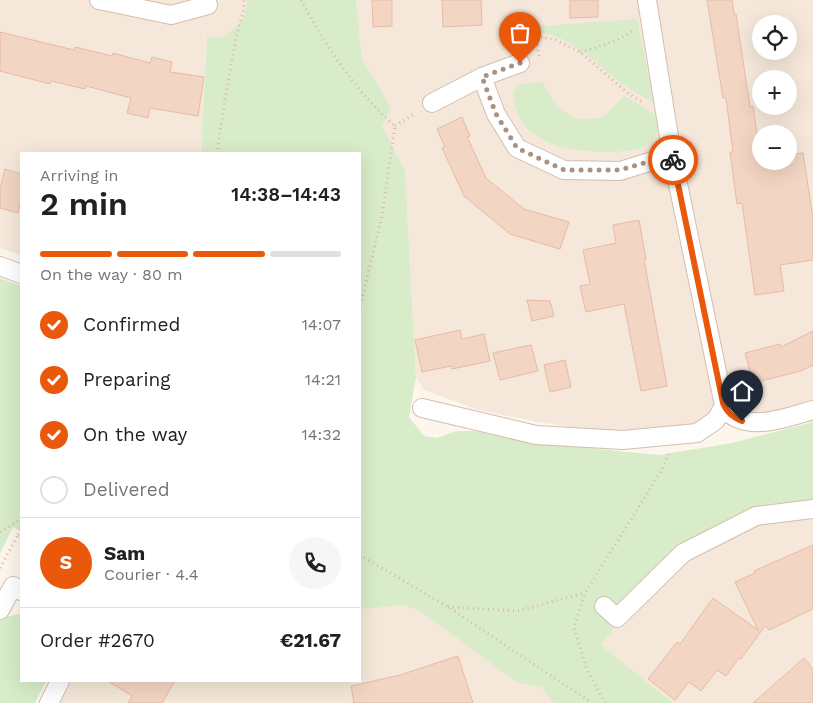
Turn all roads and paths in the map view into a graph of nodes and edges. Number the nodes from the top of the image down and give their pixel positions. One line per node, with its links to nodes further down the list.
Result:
1 (99, 0): 5 (street)
2 (244, 0): 13 (path)
3 (301, 0): 12 (path)
4 (647, 0): 6 (street)
5 (208, 5)
6 (650, 21): 7 (path); 11 (street)
7 (580, 52): 8 (path); 11 (path)
8 (520, 63): 9 (street)
9 (482, 77): 10 (street); 14 (street)
10 (432, 104): 12 (path)
11 (665, 111): 14 (street)
12 (395, 126): 17 (path)
13 (217, 152)
14 (672, 155): 19 (street)
15 (0, 266): 16 (street)
16 (20, 274)
17 (361, 302)
18 (422, 408): 21 (street)
19 (725, 410): 20 (street); 21 (street)
20 (813, 410)
21 (675, 435): 29 (path)
22 (813, 508): 30 (street)
23 (20, 521): 24 (path)
24 (0, 532)
25 (20, 536): 27 (path)
26 (361, 556): 31 (path)
27 (0, 568)
28 (20, 590): 32 (street)
29 (585, 593): 30 (path); 31 (path); 36 (path)
30 (604, 606)
31 (448, 607): 35 (path)
32 (0, 610)
33 (60, 682): 34 (street)
34 (49, 703)
35 (592, 703)
36 (605, 703)

